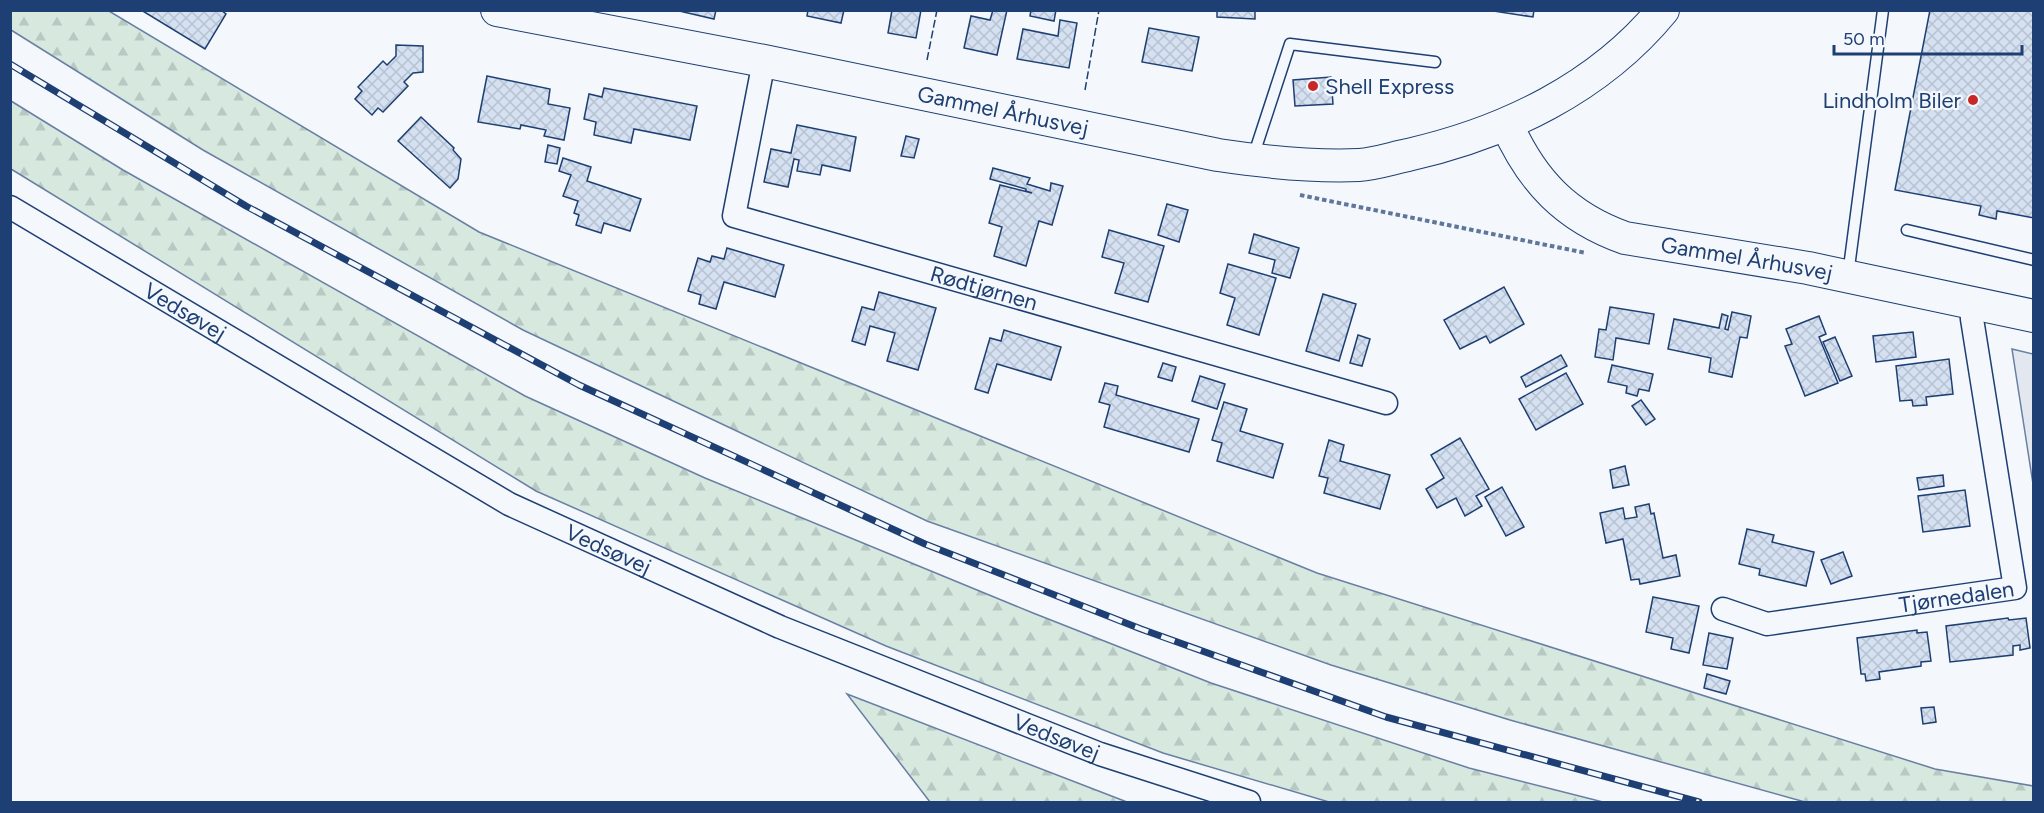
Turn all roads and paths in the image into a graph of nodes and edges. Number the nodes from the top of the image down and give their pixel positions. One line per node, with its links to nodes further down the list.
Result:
1 (497, 10): 4 (street, Gammel Århusvej)
2 (1663, 10): 6 (street, Gammel Århusvej)
3 (1883, 10): 11 (lane)
4 (764, 61): 7 (street, Gammel Århusvej); 14 (street, Rødtjørnen)
5 (1435, 62): 7 (lane)
6 (1507, 125): 7 (street, Gammel Århusvej); 11 (street, Gammel Århusvej)
7 (1252, 160)
8 (10, 207): 16 (street, Vedsøvej)
9 (1907, 230): 10 (lane)
10 (2034, 260)
11 (1848, 276): 12 (street, Gammel Århusvej)
12 (1971, 303): 13 (street, Gammel Århusvej); 15 (street, Tjørnedalen)
13 (2034, 316)
14 (1386, 403)
15 (1723, 609)
16 (1249, 802)

